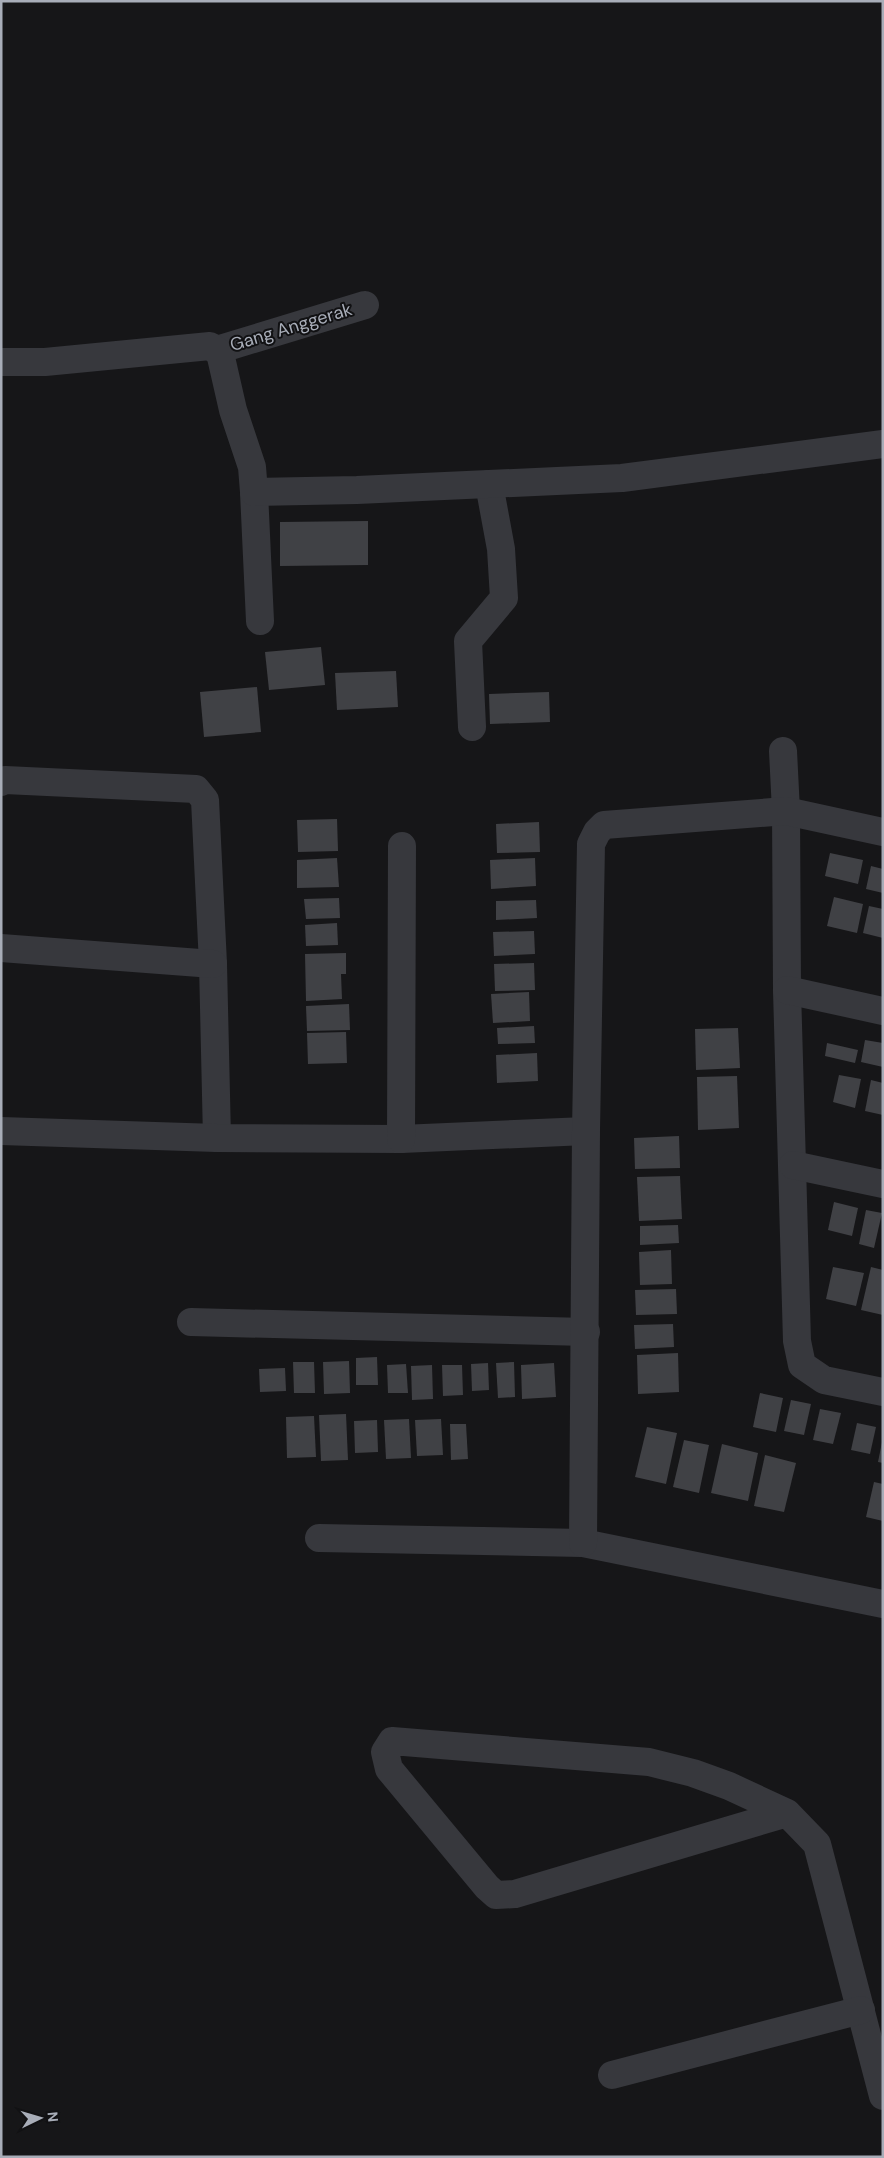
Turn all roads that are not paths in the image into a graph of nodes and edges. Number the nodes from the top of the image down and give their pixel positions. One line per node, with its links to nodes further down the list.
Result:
1 (365, 305): 2 (street, Gang Anggerak)
2 (217, 350): 3 (street); 6 (street)
3 (1, 362)
4 (883, 444): 5 (street)
5 (489, 484): 6 (street); 8 (street)
6 (254, 492): 7 (street)
7 (260, 620)
8 (472, 727)
9 (783, 750): 11 (street)
10 (1, 782): 15 (street)
11 (786, 811): 12 (street); 16 (street); 19 (street)
12 (883, 832)
13 (402, 846): 21 (street)
14 (1, 948): 15 (street)
15 (213, 964): 20 (street)
16 (787, 990): 17 (street); 22 (street)
17 (883, 1011)
18 (1, 1131): 20 (street)
19 (586, 1131): 21 (street); 25 (street)
20 (217, 1138): 21 (street)
21 (401, 1140)
22 (793, 1165): 23 (street); 26 (street)
23 (883, 1184)
24 (191, 1322): 25 (street)
25 (586, 1332): 28 (street)
26 (883, 1392)
27 (319, 1538): 28 (street)
28 (583, 1543): 29 (street)
29 (883, 1604)
30 (787, 1813): 30 (street); 31 (street)
31 (861, 2010): 32 (street); 33 (street)
32 (612, 2075)
33 (883, 2096)

